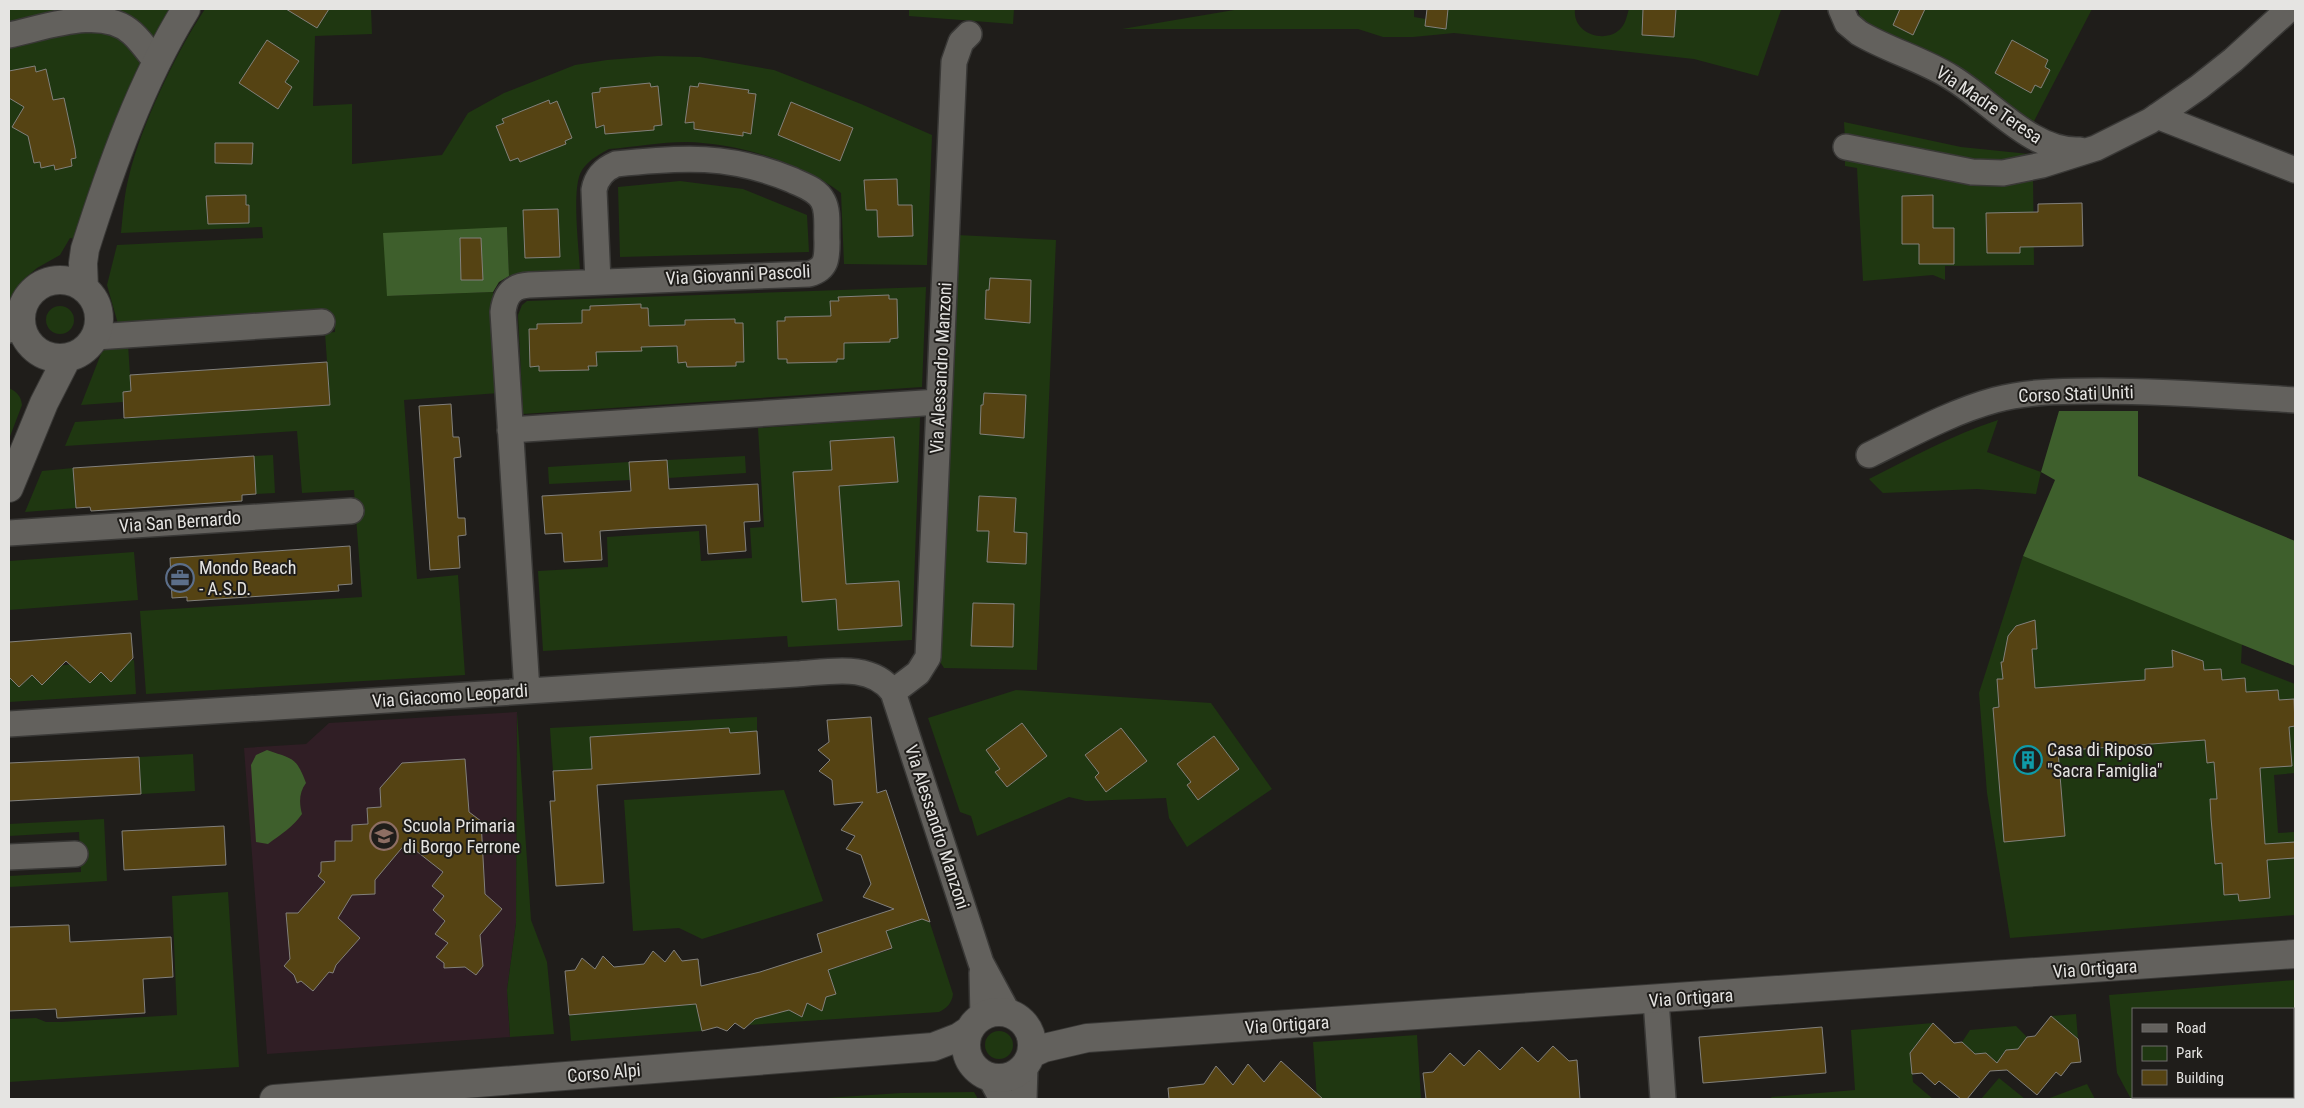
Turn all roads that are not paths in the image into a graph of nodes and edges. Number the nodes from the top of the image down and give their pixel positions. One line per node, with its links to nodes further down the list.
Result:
1 (186, 9): 6 (street)
2 (1841, 9): 9 (street, Via Madre Teresa)
3 (2289, 9): 7 (street)
4 (970, 34): 19 (street, Via Alessandro Manzoni)
5 (9, 36): 6 (street)
6 (157, 64): 11 (street)
7 (2157, 116): 9 (street); 10 (street)
8 (1846, 148): 9 (street)
9 (2096, 148)
10 (2295, 170)
11 (85, 249): 12 (street); 14 (street)
12 (58, 280): 14 (street); 17 (street)
13 (598, 282): 13 (street, Via Giovanni Pascoli); 20 (street, Via Giovanni Pascoli)
14 (84, 288): 16 (street)
15 (322, 322): 16 (street)
16 (97, 329): 17 (street)
17 (29, 339): 22 (street)
18 (2295, 400): 21 (street, Corso Stati Uniti)
19 (939, 402): 20 (street); 25 (street, Via Alessandro Manzoni)
20 (510, 430): 26 (street, Via Giovanni Pascoli)
21 (1869, 455)
22 (9, 488)
23 (352, 511): 24 (street, Via San Bernardo)
24 (9, 533)
25 (890, 688): 26 (street, Via Giacomo Leopardi); 32 (street, Via Alessandro Manzoni)
26 (526, 691): 27 (street, Via Giacomo Leopardi)
27 (9, 724)
28 (75, 854): 29 (street)
29 (9, 857)
30 (2295, 954): 31 (street, Via Ortigara)
31 (1656, 1000): 32 (street, Via Ortigara); 38 (street)
32 (1007, 1035): 33 (street, Corso Alpi); 34 (street); 34 (street); 37 (street)
33 (933, 1046): 34 (street, Corso Alpi); 35 (street, Corso Alpi)
34 (987, 1080)
35 (327, 1097): 36 (street, Corso Alpi)
36 (274, 1099)
37 (1024, 1099)
38 (1664, 1099)

